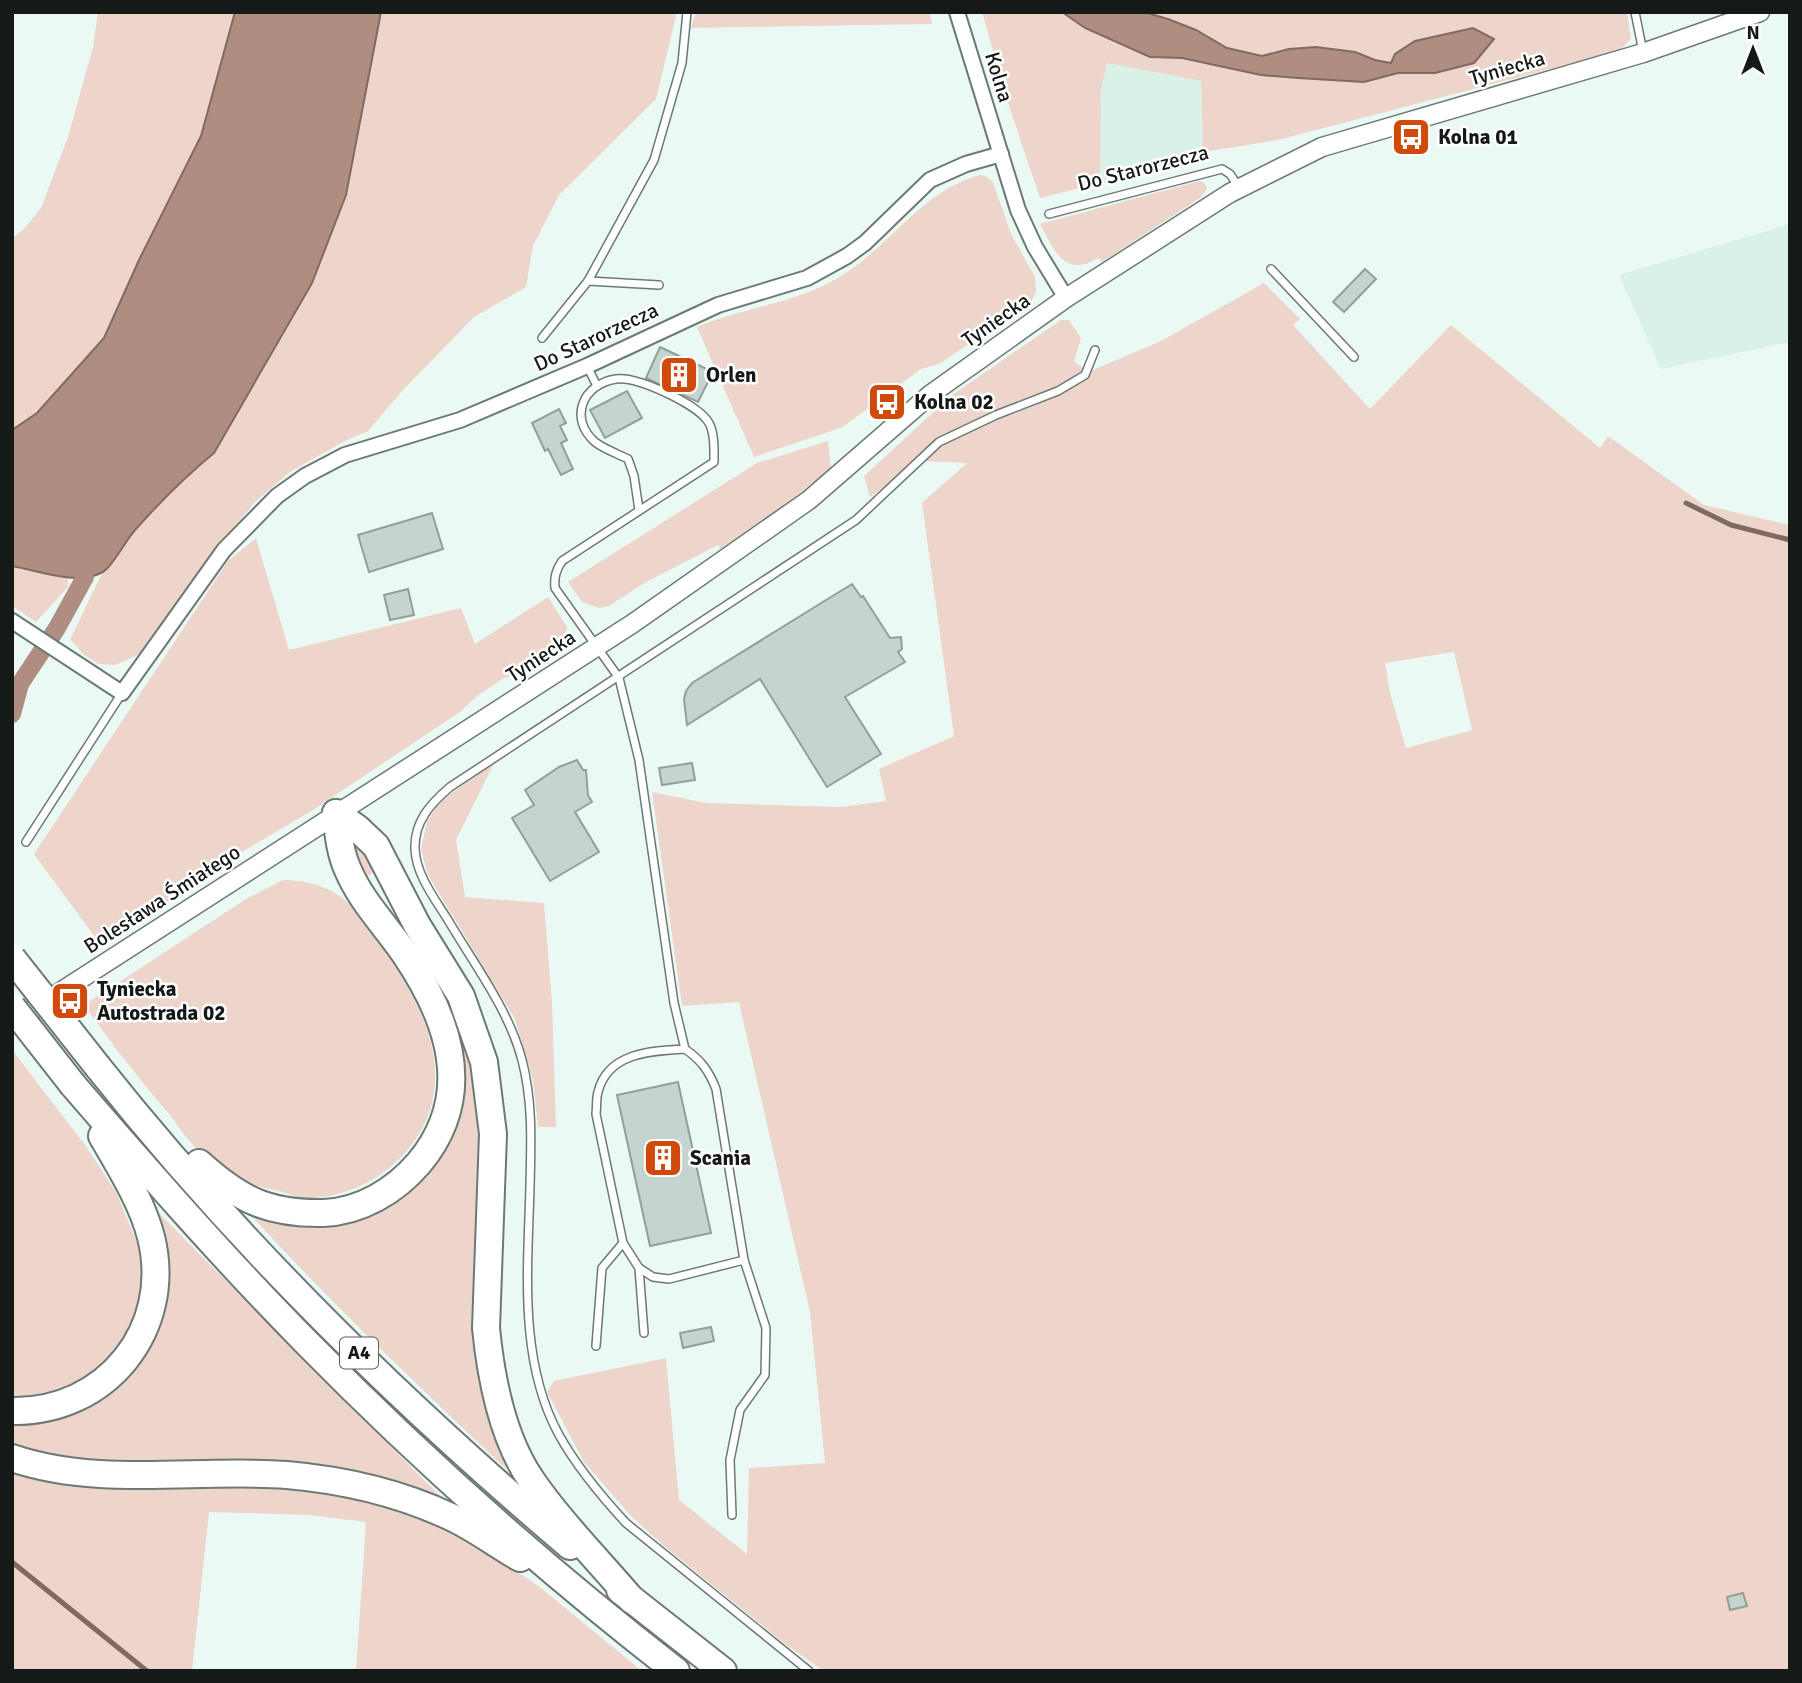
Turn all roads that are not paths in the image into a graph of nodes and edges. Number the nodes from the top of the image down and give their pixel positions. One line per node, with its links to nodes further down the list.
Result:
1 (687, 12): 10 (lane)
2 (957, 12): 6 (street, Kolna)
3 (1635, 12): 5 (lane)
4 (1760, 12): 5 (street, Tyniecka)
5 (1643, 52): 7 (street, Tyniecka)
6 (1000, 155): 12 (street); 16 (street, Do Starorzecza)
7 (1239, 188): 8 (lane, Do Starorzecza); 12 (street, Tyniecka)
8 (1049, 214)
9 (1271, 270): 15 (lane)
10 (588, 281): 11 (lane); 13 (lane)
11 (659, 285)
12 (1066, 298): 20 (street, Tyniecka)
13 (542, 338)
14 (1095, 350): 21 (lane)
15 (1354, 357)
16 (587, 366): 17 (lane); 22 (street, Do Starorzecza)
17 (597, 386): 18 (lane); 18 (lane)
18 (639, 510): 20 (lane)
19 (12, 621): 22 (street)
20 (597, 647): 21 (lane); 23 (street, Tyniecka)
21 (619, 678): 28 (lane); 43 (lane)
22 (122, 693): 24 (lane)
23 (336, 813): 27 (street, Bolesława Śmiałego); 29 (highway); 40 (highway)
24 (26, 842)
25 (12, 958): 29 (highway, A4, bridge)
26 (12, 1007): 30 (highway, A4, bridge)
27 (12, 1023)
28 (685, 1049): 31 (lane); 32 (lane)
29 (104, 1074): 40 (highway, A4)
30 (73, 1085): 36 (highway); 39 (highway, A4)
31 (623, 1243): 33 (lane); 35 (lane)
32 (744, 1261): 33 (lane); 38 (lane)
33 (639, 1268): 34 (lane)
34 (644, 1333)
35 (596, 1346)
36 (12, 1411)
37 (12, 1458): 39 (highway)
38 (732, 1515)
39 (583, 1597): 41 (highway, A4)
40 (632, 1600): 42 (highway, A4)
41 (676, 1671)
42 (723, 1671)
43 (809, 1671)

